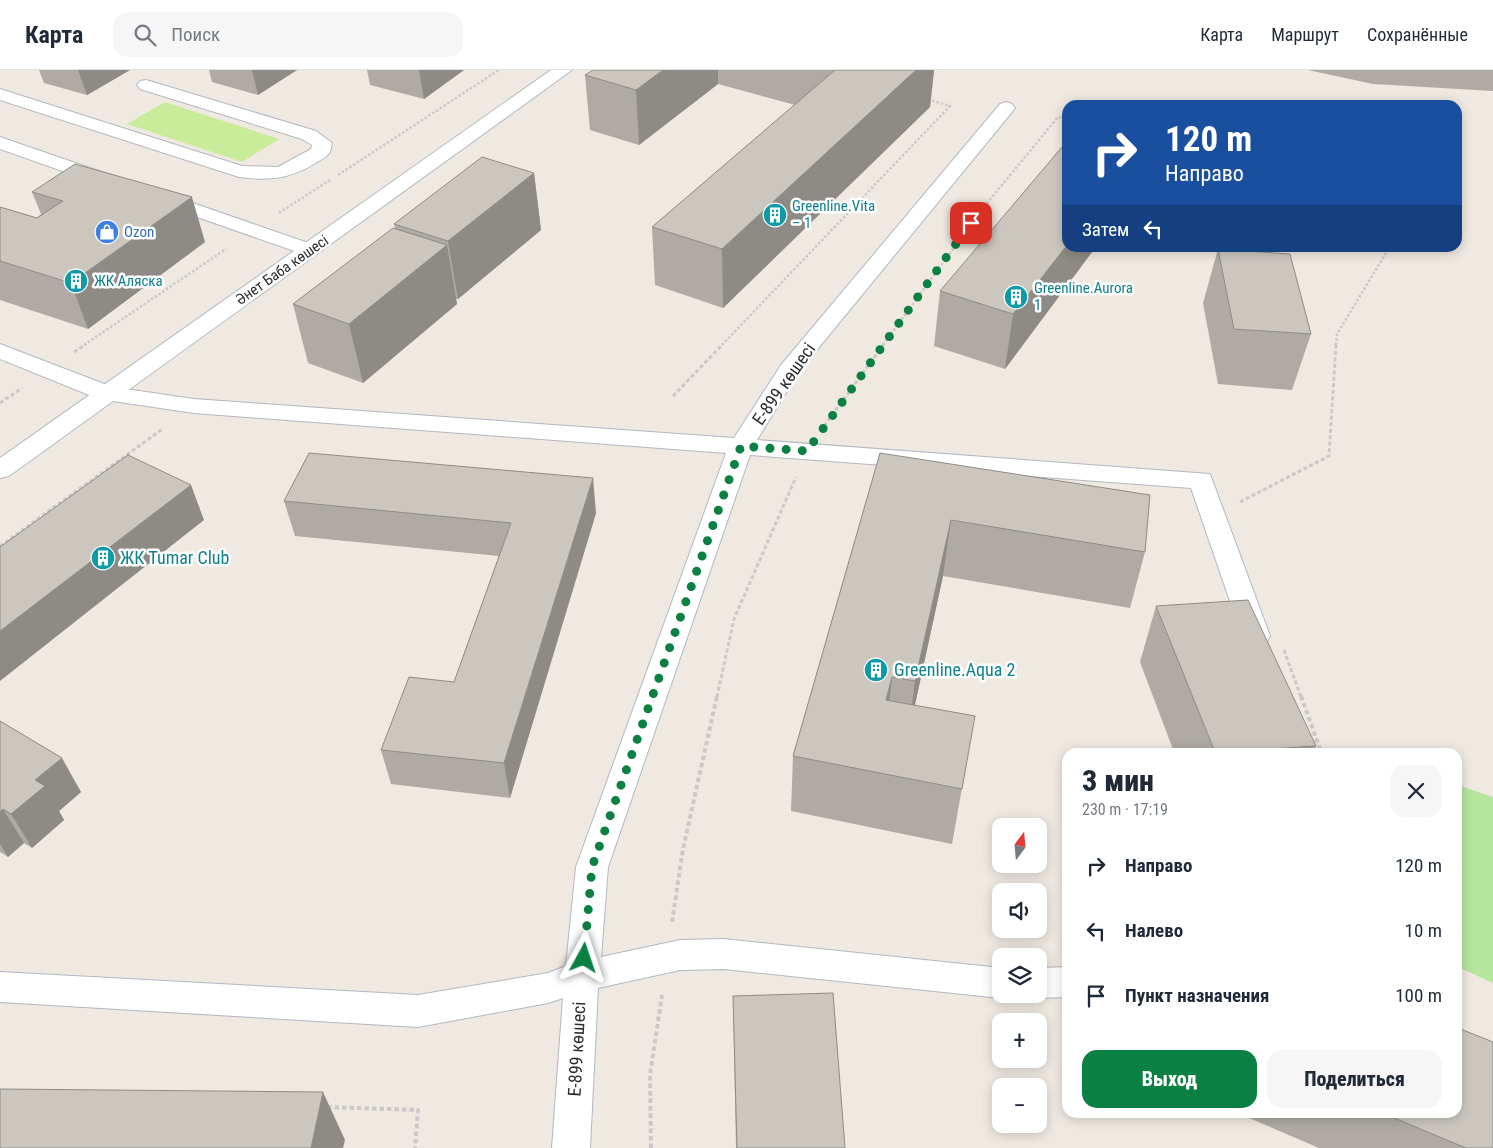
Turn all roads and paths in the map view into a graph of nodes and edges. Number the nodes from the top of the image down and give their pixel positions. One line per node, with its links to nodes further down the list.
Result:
1 (563, 70): 10 (street, Әнет Баба көшесі)
2 (146, 85): 3 (street)
3 (0, 94)
4 (922, 98): 14 (path)
5 (1006, 108): 16 (street, Е-899 көшесі)
6 (1062, 118): 17 (path)
7 (0, 143): 8 (street)
8 (122, 185)
9 (141, 192): 10 (street)
10 (310, 250): 13 (street, Әнет Баба көшесі)
11 (1387, 252): 19 (path)
12 (0, 351): 13 (street)
13 (107, 394): 15 (street); 18 (street, Әнет Баба көшесі)
14 (673, 396)
15 (194, 406): 16 (street); 20 (path)
16 (741, 446): 17 (street); 24 (street, Е-899 көшесі)
17 (807, 451): 21 (street); 23 (path)
18 (0, 470)
19 (1232, 506)
20 (0, 546)
21 (1272, 651): 22 (path)
22 (1319, 748)
23 (667, 958): 24 (street); 25 (street); 32 (path)
24 (582, 976): 28 (street); 31 (street, Е-899 көшесі)
25 (992, 982)
26 (1062, 982): 27 (street)
27 (1047, 983)
28 (0, 986)
29 (318, 1107): 30 (path)
30 (415, 1148)
31 (571, 1148)
32 (651, 1148)

